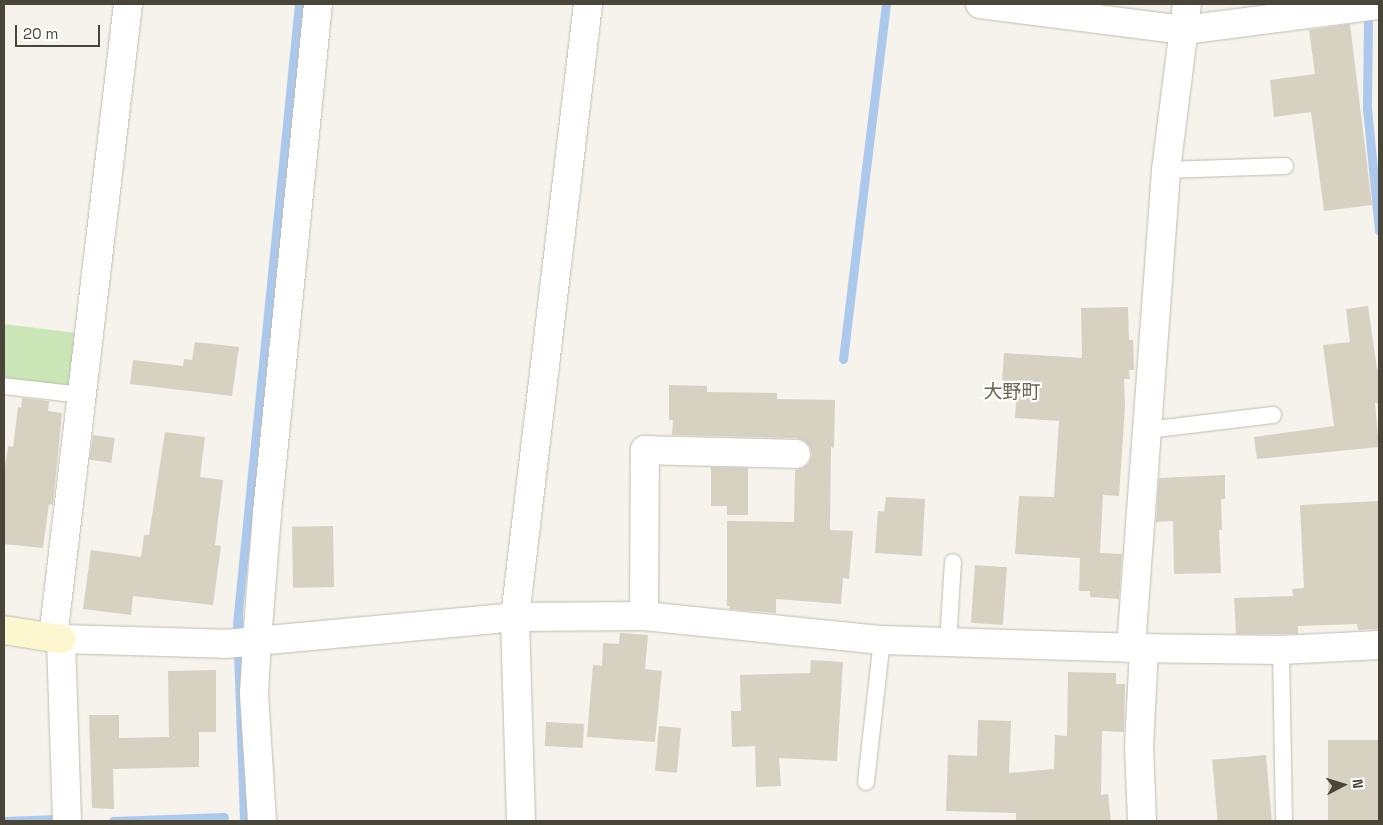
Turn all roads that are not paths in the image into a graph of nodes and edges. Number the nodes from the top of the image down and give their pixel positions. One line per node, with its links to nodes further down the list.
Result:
1 (128, 4): 10 (street)
2 (318, 4): 20 (street)
3 (588, 4): 16 (street)
4 (980, 4): 6 (street)
5 (1379, 5): 6 (street)
6 (1185, 17): 8 (street)
7 (1285, 166): 8 (lane)
8 (1166, 170): 12 (street)
9 (4, 386): 10 (lane)
10 (82, 395): 18 (street)
11 (1273, 415): 12 (lane)
12 (1147, 430): 23 (street)
13 (796, 454): 15 (street)
14 (953, 562): 21 (lane)
15 (644, 616): 16 (street); 19 (street)
16 (516, 617): 20 (street); 28 (street)
17 (4, 630): 18 (street)
18 (57, 639): 20 (street); 26 (street)
19 (882, 640): 21 (street); 25 (lane)
20 (246, 642): 27 (street)
21 (948, 643): 23 (street)
22 (1379, 645): 24 (street)
23 (1138, 648): 24 (street); 29 (street)
24 (1281, 650): 30 (lane)
25 (866, 782)
26 (67, 821)
27 (262, 821)
28 (521, 821)
29 (1142, 821)
30 (1284, 821)

